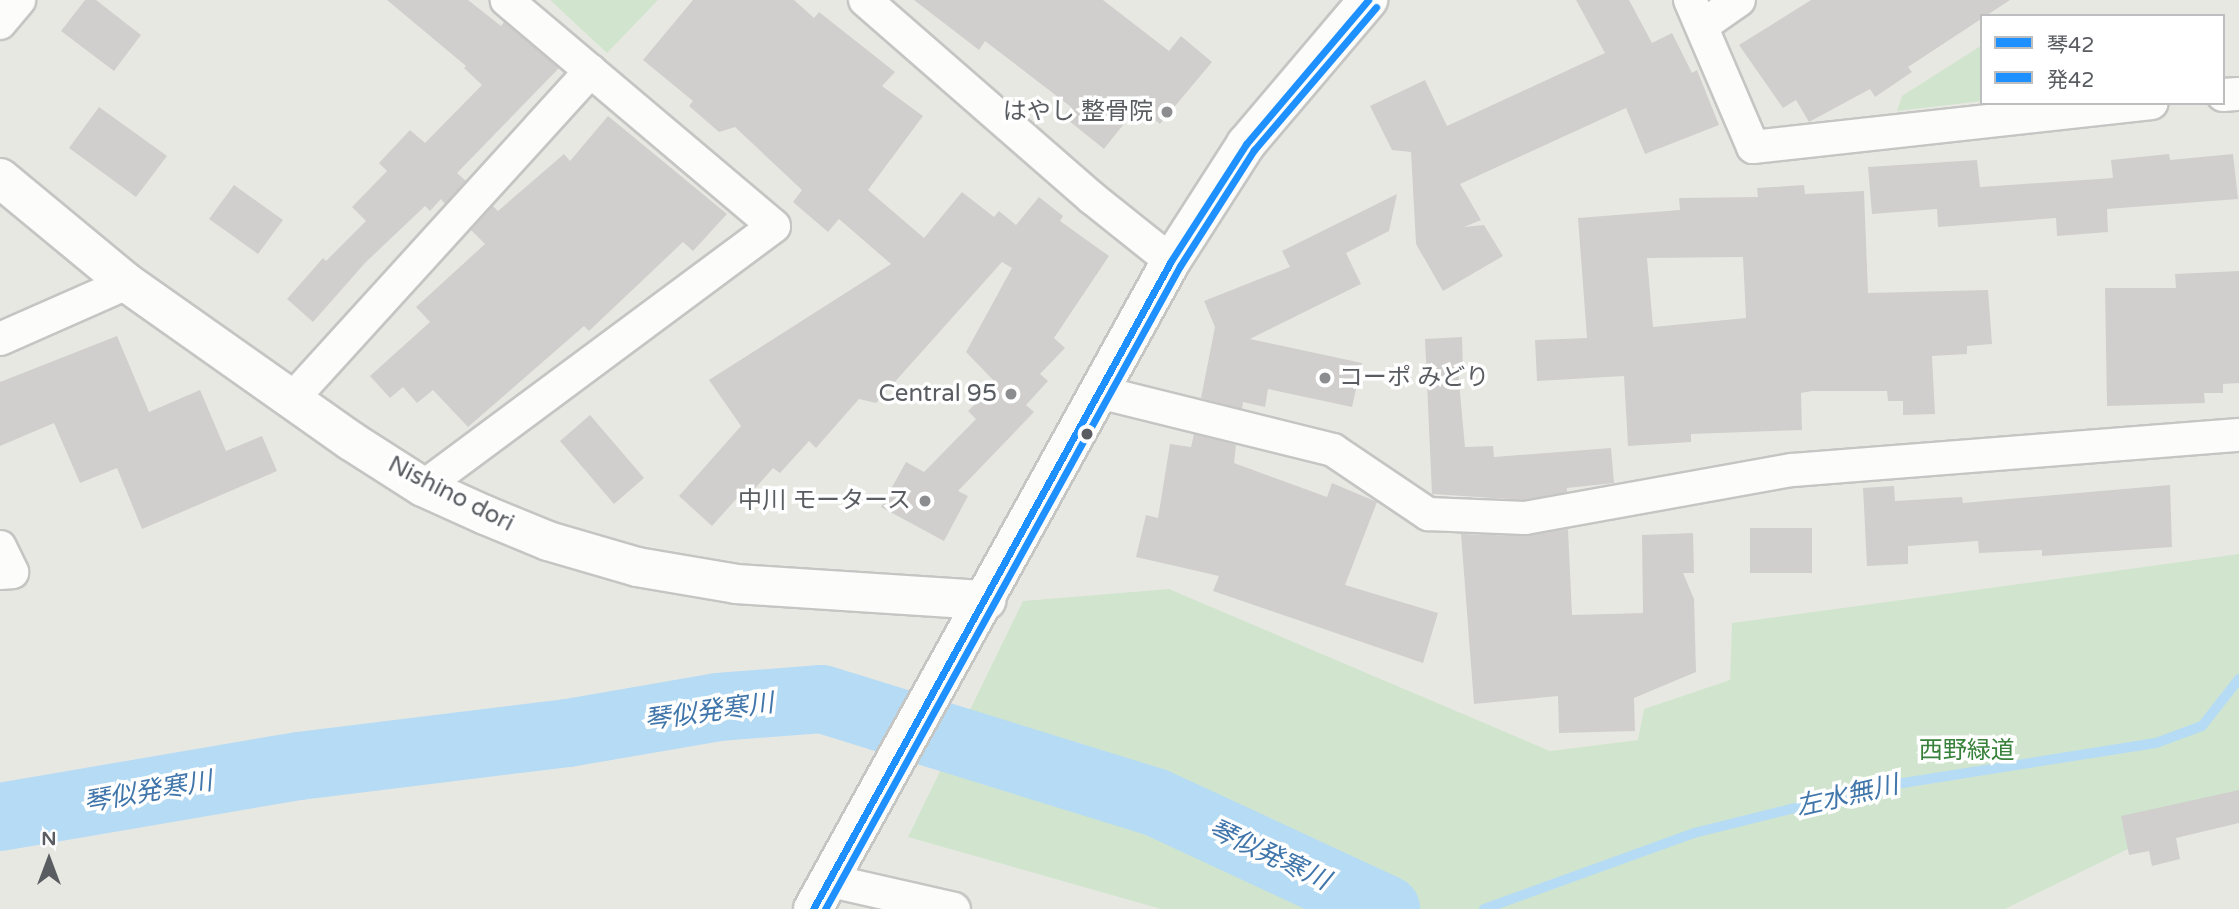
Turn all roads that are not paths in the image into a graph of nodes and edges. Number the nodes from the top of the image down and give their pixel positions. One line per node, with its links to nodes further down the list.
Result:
1 (19, 0): 7 (street)
2 (507, 0): 8 (street)
3 (1368, 0): 11 (street)
4 (1739, 0): 6 (street)
5 (869, 1): 11 (street)
6 (1696, 13): 9 (street)
7 (0, 23)
8 (591, 71): 15 (street); 17 (street)
9 (2134, 105)
10 (0, 178): 12 (street, Nishino dori)
11 (1171, 261): 14 (street)
12 (127, 283): 13 (street); 15 (street, Nishino dori)
13 (0, 339)
14 (1099, 392): 16 (street); 20 (street)
15 (294, 397): 17 (street, Nishino dori)
16 (2239, 435)
17 (424, 487): 20 (street, Nishino dori)
18 (0, 547): 19 (street)
19 (0, 573)
20 (986, 600): 21 (street)
21 (822, 895): 22 (street)
22 (954, 909)

